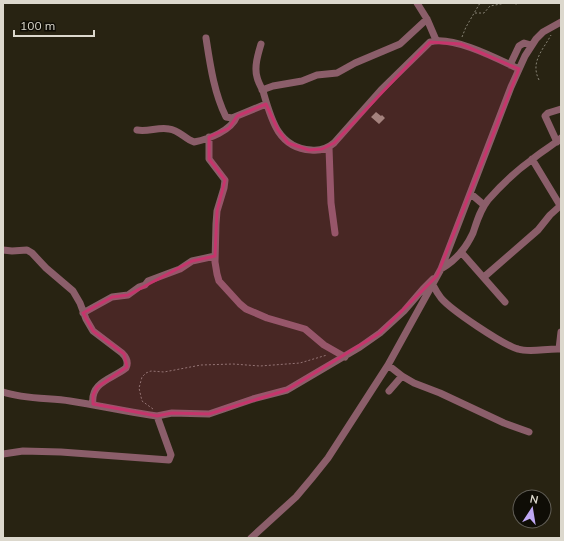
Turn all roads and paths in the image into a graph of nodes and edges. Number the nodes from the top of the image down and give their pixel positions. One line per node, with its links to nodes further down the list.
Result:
1 (417, 3): 6 (street)
2 (480, 3): 5 (path)
3 (507, 3): 4 (path); 5 (path)
4 (520, 3)
5 (474, 13): 12 (path)
6 (427, 19): 10 (street); 17 (street)
7 (561, 22): 8 (street)
8 (553, 26): 13 (street); 16 (path)
9 (206, 38): 20 (street)
10 (436, 40): 12 (street); 24 (street)
11 (261, 44): 17 (street)
12 (461, 44): 14 (street)
13 (531, 45): 14 (street); 15 (street)
14 (510, 65): 15 (street)
15 (519, 70): 26 (street)
16 (539, 80)
17 (262, 90): 18 (street)
18 (266, 104): 20 (street); 24 (street)
19 (561, 109): 23 (street)
20 (237, 116): 22 (street)
21 (137, 130): 22 (street)
22 (210, 136): 32 (street)
23 (559, 140): 25 (street)
24 (329, 148): 29 (street)
25 (532, 159): 27 (street); 28 (street)
26 (471, 194): 27 (street); 33 (street)
27 (484, 205): 31 (street)
28 (561, 206): 34 (street)
29 (335, 233)
30 (3, 250): 37 (street)
31 (462, 252): 33 (street); 34 (street)
32 (215, 256): 37 (street); 40 (street)
33 (439, 272): 35 (street); 41 (street)
34 (484, 277): 36 (street)
35 (433, 285): 39 (street); 42 (street)
36 (505, 302)
37 (84, 313): 46 (street)
38 (561, 332): 39 (street)
39 (560, 349)
40 (335, 352): 41 (street); 47 (path)
41 (345, 357): 47 (street)
42 (388, 364): 43 (street); 50 (street)
43 (402, 376): 44 (street); 48 (street)
44 (389, 391)
45 (3, 392): 46 (street)
46 (93, 404): 47 (street)
47 (157, 416): 49 (street)
48 (529, 432)
49 (3, 454)
50 (251, 538)

